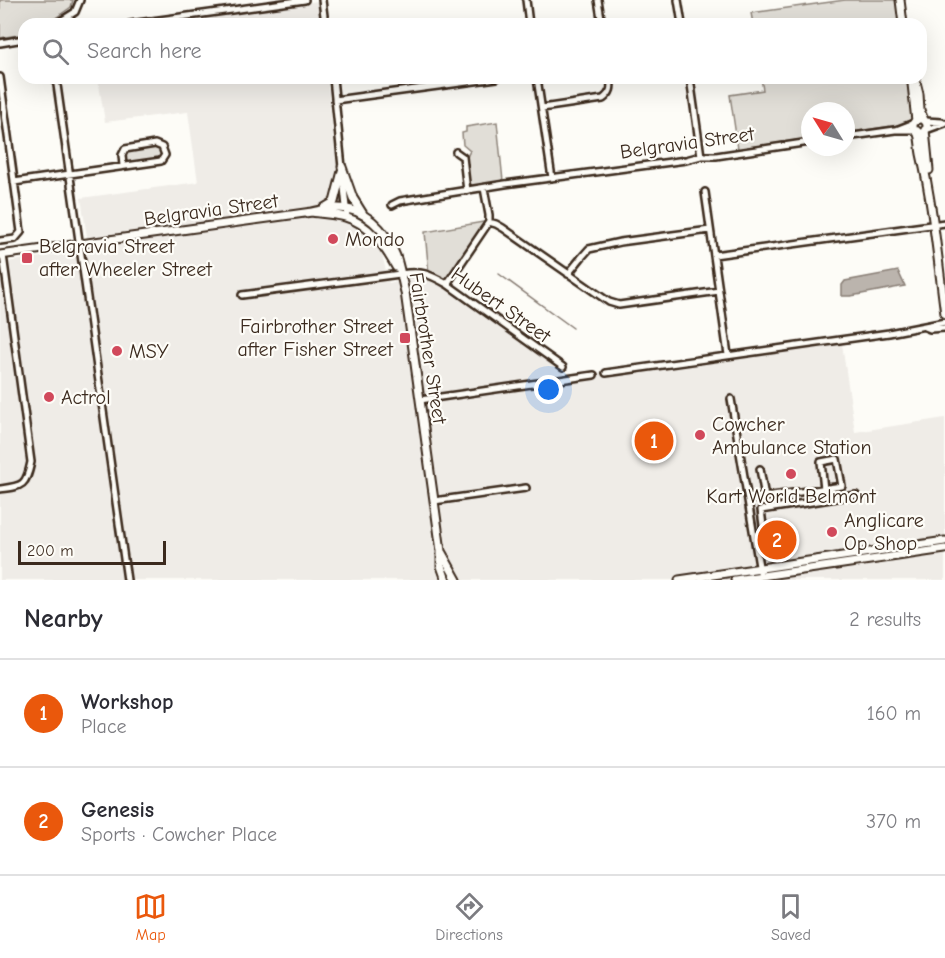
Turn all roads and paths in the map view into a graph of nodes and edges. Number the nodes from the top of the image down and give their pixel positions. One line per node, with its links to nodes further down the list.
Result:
1 (80, 0): 8 (street)
2 (305, 0): 9 (street)
3 (322, 0): 10 (street)
4 (526, 0): 11 (street)
5 (598, 0): 12 (street)
6 (678, 0): 13 (street)
7 (902, 0): 14 (main road)
8 (66, 18)
9 (174, 18)
10 (325, 18)
11 (528, 18)
12 (601, 18)
13 (681, 18)
14 (904, 18)
15 (18, 40): 16 (street)
16 (0, 43)
17 (0, 77): 26 (street)
18 (57, 84): 41 (street)
19 (334, 84): 27 (street)
20 (453, 84): 27 (street)
21 (538, 84): 28 (street)
22 (611, 84): 28 (street)
23 (691, 84): 37 (street)
24 (913, 84): 31 (main road)
25 (915, 84): 29 (main road)
26 (1, 95): 43 (street)
27 (335, 100): 40 (street)
28 (542, 108): 42 (street)
29 (925, 121): 30 (street); 31 (main road); 32 (main road)
30 (944, 123): 32 (street)
31 (916, 126): 32 (main road); 33 (street); 54 (main road)
32 (926, 130): 54 (main road)
33 (855, 136)
34 (801, 143): 37 (street, Belgravia Street)
35 (467, 151): 38 (street)
36 (456, 152): 38 (street)
37 (701, 156): 42 (street, Belgravia Street)
38 (463, 157): 45 (street)
39 (123, 166): 39 (street); 41 (street)
40 (342, 169): 48 (street); 49 (main road); 51 (main road)
41 (69, 174): 43 (street); 57 (street)
42 (552, 178): 44 (street, Belgravia Street)
43 (14, 182): 56 (street)
44 (484, 188): 45 (street, Belgravia Street); 53 (street)
45 (467, 191): 47 (street, Belgravia Street)
46 (705, 192): 55 (street)
47 (392, 204)
48 (346, 208): 49 (main road, Fairbrother Street); 51 (main road, Fairbrother Street); 52 (street)
49 (322, 210): 50 (main road, Fairbrother Street)
50 (312, 212): 52 (main road, Belgravia Street); 57 (main road, Belgravia Street)
51 (364, 215): 60 (main road, Fairbrother Street)
52 (347, 217): 60 (main road, Belgravia Street)
53 (489, 222): 61 (street); 63 (street)
54 (938, 224): 59 (street); 62 (main road); 66 (main road)
55 (710, 230): 59 (street); 61 (street)
56 (0, 241)
57 (80, 244): 58 (main road, Belgravia Street); 92 (street)
58 (1, 255): 78 (street)
59 (714, 255): 64 (street)
60 (400, 274): 63 (street, Hubert Street); 65 (street, Hubert Street); 75 (main road, Fairbrother Street)
61 (568, 274): 64 (street)
62 (945, 282)
63 (447, 284): 71 (street, Hubert Street)
64 (719, 291): 70 (street)
65 (242, 295)
66 (945, 314)
67 (945, 322): 68 (street)
68 (925, 327): 69 (street); 70 (street)
69 (945, 328)
70 (728, 355): 72 (street)
71 (563, 367)
72 (606, 373)
73 (594, 375): 75 (street)
74 (731, 399): 82 (street)
75 (420, 400): 83 (main road, Fairbrother Street)
76 (760, 469): 81 (street)
77 (526, 488): 83 (street)
78 (0, 489)
79 (824, 489): 79 (street); 81 (street)
80 (856, 495): 84 (street)
81 (765, 497): 82 (street)
82 (748, 500): 85 (street)
83 (434, 501): 89 (main road, Fairbrother Street)
84 (761, 510): 85 (street); 87 (street)
85 (750, 513): 90 (street)
86 (945, 541): 90 (main road)
87 (765, 549)
88 (945, 549): 90 (main road)
89 (441, 551): 91 (main road, Fairbrother Street); 93 (main road, Fairbrother Street)
90 (760, 573): 94 (main road); 95 (main road)
91 (444, 578)
92 (127, 580)
93 (457, 580)
94 (679, 580)
95 (735, 580)

